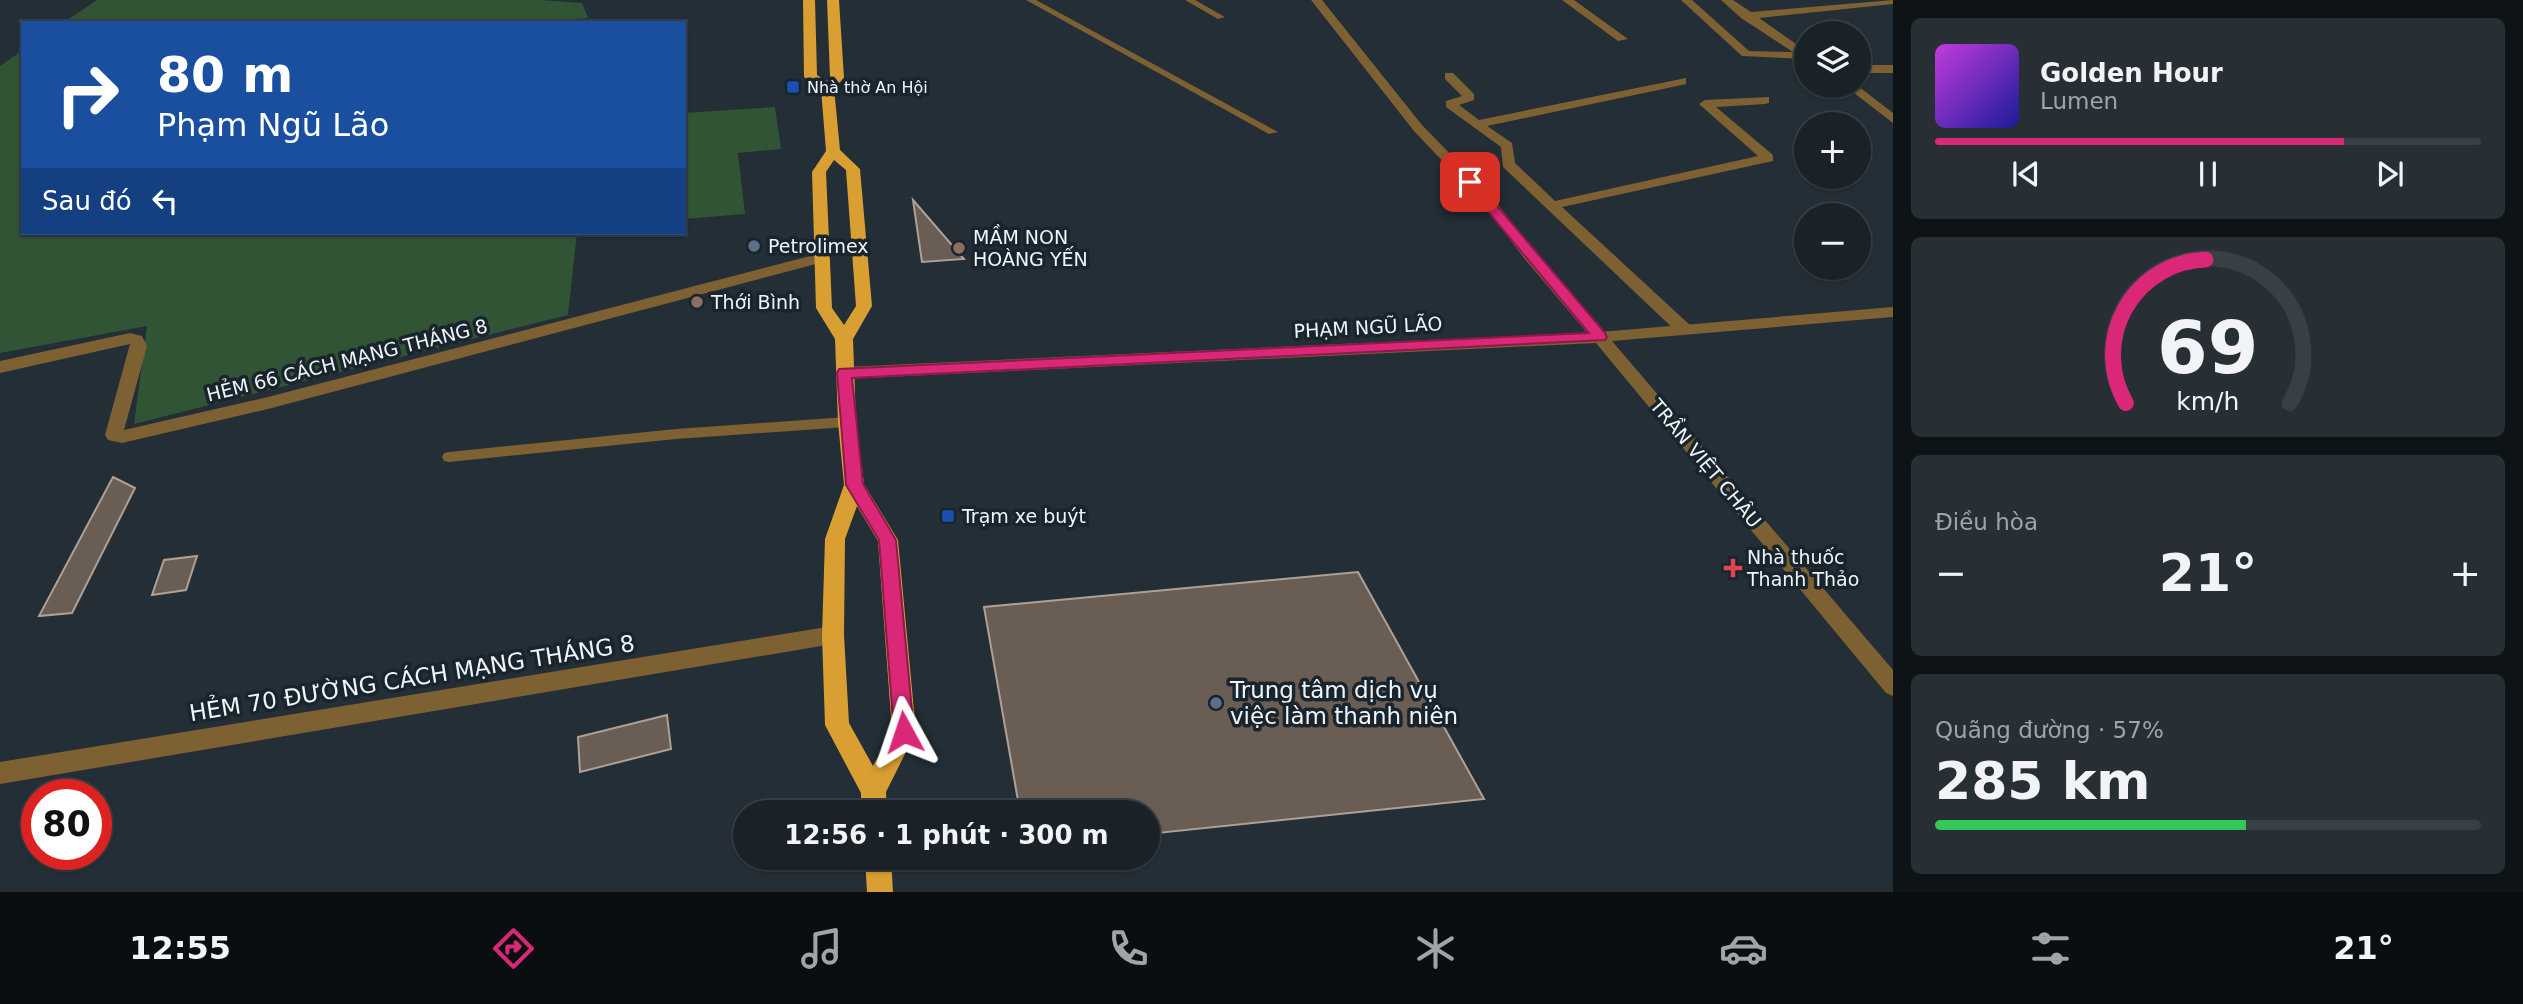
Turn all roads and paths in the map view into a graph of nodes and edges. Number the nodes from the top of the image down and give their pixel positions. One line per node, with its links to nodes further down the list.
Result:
1 (809, 0): 19 (highway)
2 (833, 0): 19 (highway)
3 (1030, 0): 24 (lane)
4 (1189, 0): 11 (lane)
5 (1316, 0): 30 (street, TRẦN VIỆT CHÂU)
6 (1567, 0): 12 (street)
7 (1686, 0): 14 (street)
8 (1726, 0): 10 (street)
9 (1893, 1): 10 (street)
10 (1745, 16): 13 (street)
11 (1221, 17)
12 (1622, 39)
13 (1794, 48)
14 (1794, 56)
15 (1871, 69): 16 (street)
16 (1893, 69)
17 (1448, 76): 23 (street)
18 (1682, 82): 23 (street)
19 (827, 87): 25 (highway)
20 (1867, 98): 22 (street)
21 (1765, 100): 26 (street)
22 (1893, 118)
23 (1477, 124): 26 (street)
24 (1273, 132)
25 (833, 151): 27 (highway); 31 (highway)
26 (1554, 205): 29 (street)
27 (822, 258): 31 (highway); 32 (street, HẺM 66 CÁCH MẠNG THÁNG 8)
28 (1893, 312): 29 (street, PHẠM NGŨ LÃO)
29 (1685, 330): 30 (street, PHẠM NGŨ LÃO)
30 (1600, 337): 33 (street, PHẠM NGŨ LÃO); 38 (street, TRẦN VIỆT CHÂU)
31 (844, 339): 33 (highway)
32 (0, 367)
33 (845, 373): 34 (highway)
34 (847, 422): 35 (lane); 36 (highway)
35 (449, 457)
36 (854, 485): 37 (highway); 41 (highway)
37 (833, 635): 39 (street, HẺM 70 ĐƯỜNG CÁCH MẠNG THÁNG 8); 40 (highway)
38 (1893, 686)
39 (0, 773)
40 (873, 800)
41 (875, 800)
42 (879, 870): 43 (highway)
43 (880, 892)

